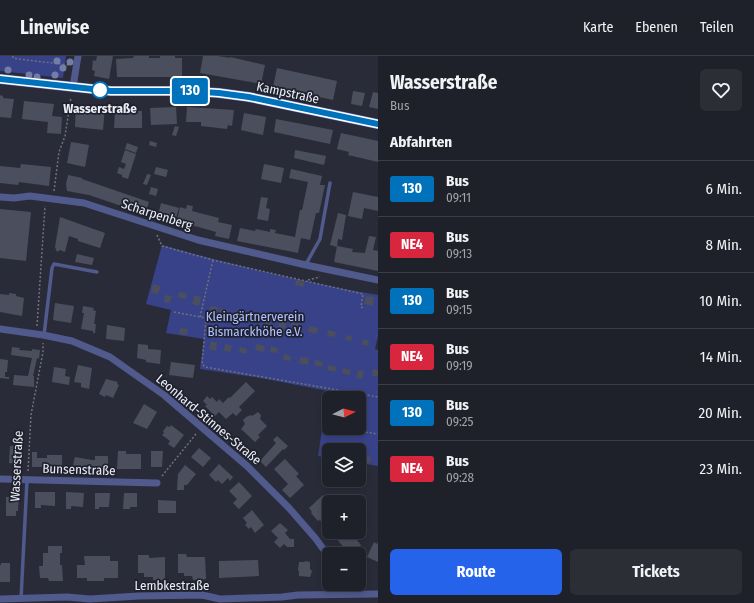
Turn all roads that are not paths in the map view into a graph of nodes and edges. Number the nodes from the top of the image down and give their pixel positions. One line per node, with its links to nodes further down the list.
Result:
1 (78, 56): 3 (street)
2 (0, 78): 3 (main road, Kampstraße)
3 (73, 87): 4 (main road, Kampstraße)
4 (378, 124)
5 (330, 183): 7 (lane)
6 (0, 197): 7 (street, Scharpenberg)
7 (306, 265): 9 (street, Scharpenberg)
8 (96, 272): 11 (lane)
9 (378, 280)
10 (0, 329): 11 (street, Leonhard-Stinnes-Straße)
11 (41, 335): 15 (street, Leonhard-Stinnes-Straße)
12 (0, 479): 13 (street, Bunsenstraße)
13 (28, 479): 14 (street, Bunsenstraße); 19 (lane, Wasserstraße)
14 (157, 483)
15 (322, 547)
16 (344, 594): 17 (street, Lembkestraße); 20 (street, Lembkestraße)
17 (378, 594)
18 (0, 599): 19 (street, Lembkestraße)
19 (21, 599): 20 (street, Lembkestraße)
20 (29, 601)

